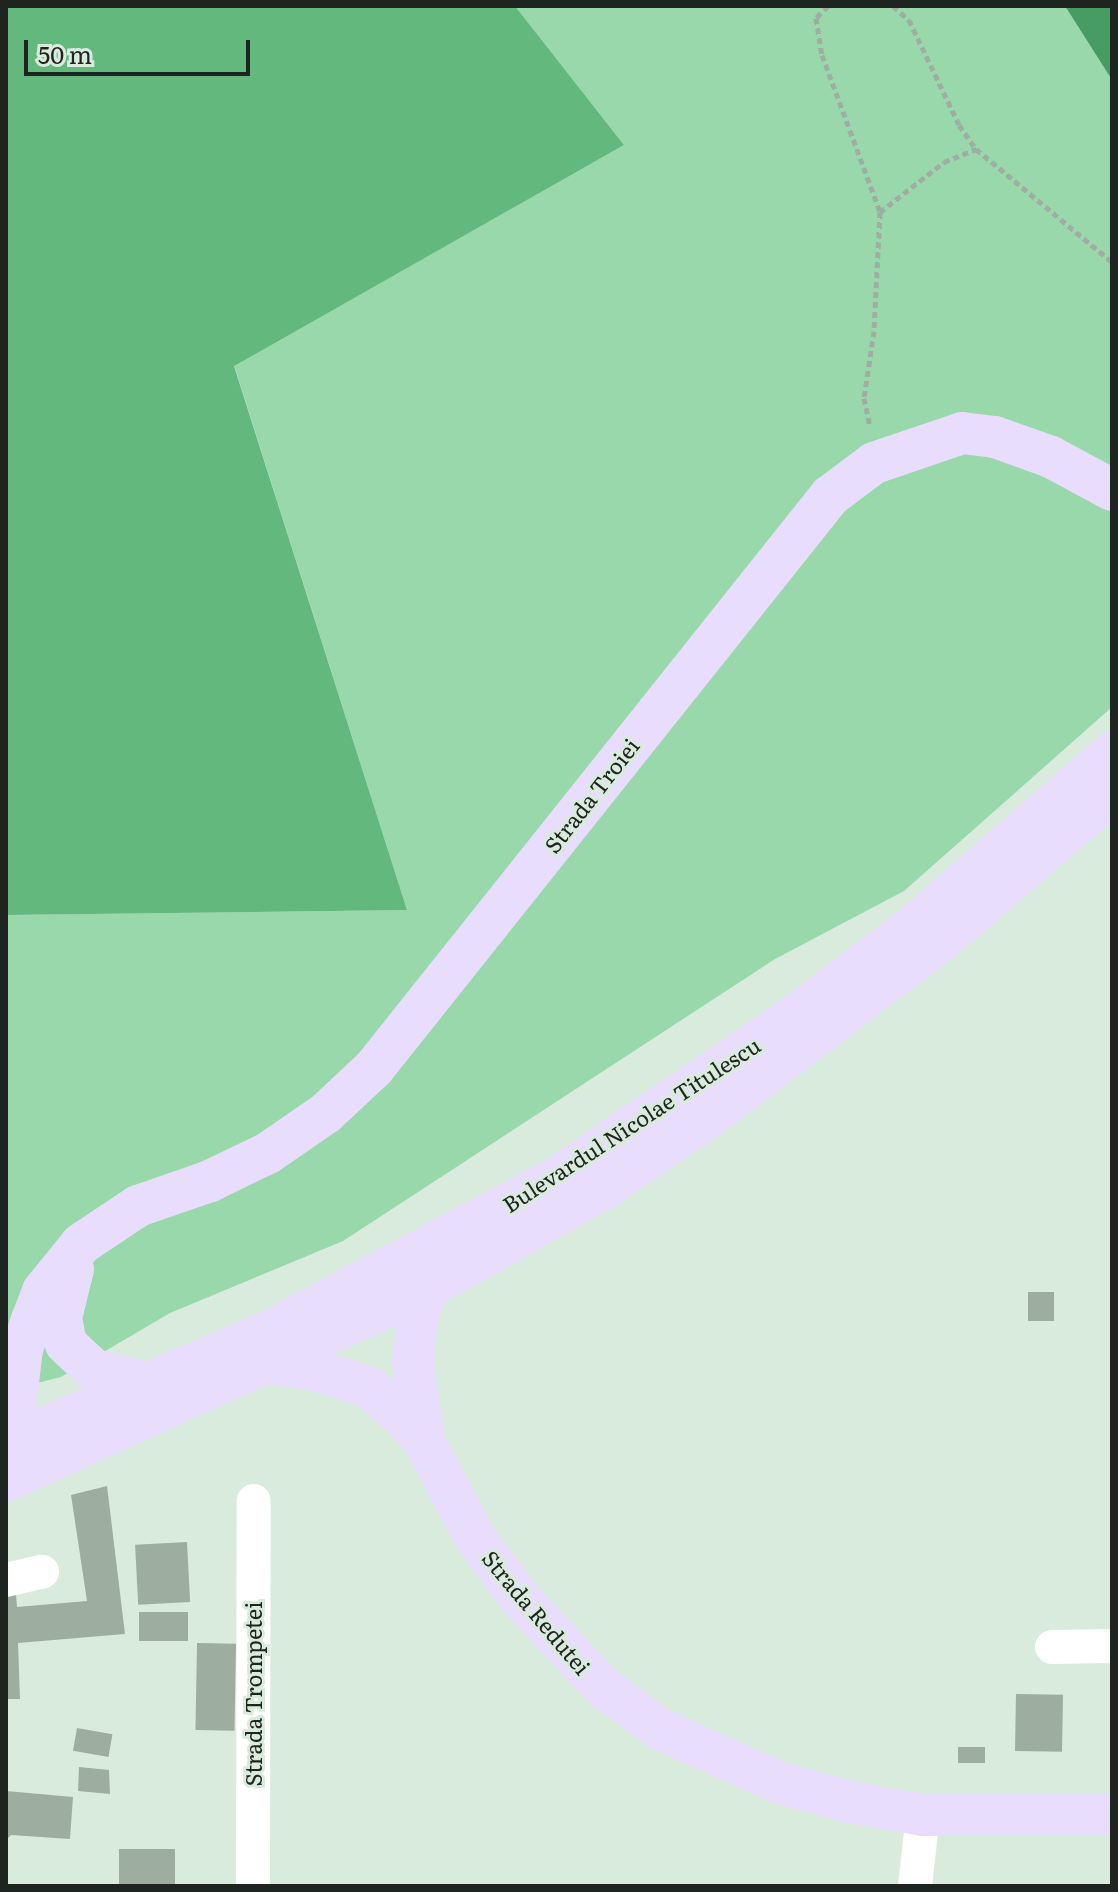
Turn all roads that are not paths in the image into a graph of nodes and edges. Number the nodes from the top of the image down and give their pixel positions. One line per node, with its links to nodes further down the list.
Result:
1 (1112, 490): 4 (main road, Strada Troiei)
2 (1112, 753): 7 (main road, Bulevardul Nicolae Titulescu)
3 (1112, 794): 5 (main road, Bulevardul Nicolae Titulescu)
4 (81, 1244): 7 (main road); 9 (main road, Strada Troiei)
5 (428, 1288): 6 (main road, Bulevardul Nicolae Titulescu); 8 (main road)
6 (268, 1364): 8 (main road); 9 (main road, Bulevardul Nicolae Titulescu)
7 (152, 1384): 9 (main road, Bulevardul Nicolae Titulescu)
8 (424, 1441): 16 (main road, Strada Redutei)
9 (8, 1456)
10 (254, 1501): 17 (street, Strada Trompetei)
11 (42, 1572): 12 (street)
12 (6, 1580)
13 (1112, 1646): 14 (street)
14 (1052, 1647)
15 (1112, 1814): 16 (main road, Strada Redutei)
16 (923, 1815): 18 (street)
17 (253, 1886)
18 (915, 1886)

